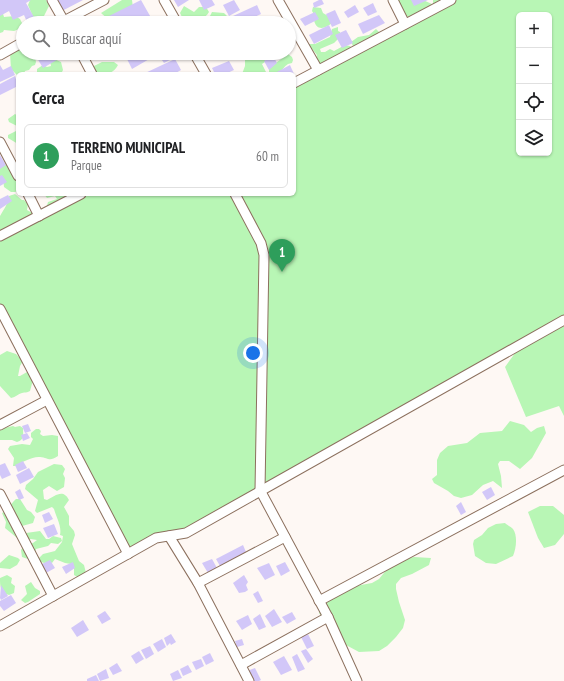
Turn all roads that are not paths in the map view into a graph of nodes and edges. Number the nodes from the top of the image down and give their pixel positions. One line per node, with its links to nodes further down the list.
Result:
1 (52, 0): 7 (street)
2 (104, 0): 8 (street)
3 (164, 0): 9 (street)
4 (278, 0): 10 (street)
5 (393, 0): 11 (street)
6 (451, 0): 11 (street)
7 (60, 16)
8 (74, 16)
9 (173, 16)
10 (287, 16)
11 (406, 24): 17 (street)
12 (296, 32): 17 (street)
13 (16, 46): 14 (street)
14 (0, 55)
15 (85, 60): 18 (street)
16 (198, 60): 19 (street)
17 (318, 70): 20 (street)
18 (91, 72)
19 (205, 72)
20 (296, 82)
21 (0, 142): 22 (street)
22 (16, 172)
23 (29, 196): 26 (street)
24 (77, 196): 26 (street)
25 (236, 196): 33 (street)
26 (39, 216): 27 (street)
27 (0, 236)
28 (0, 309): 30 (street)
29 (564, 320): 33 (street)
30 (47, 400): 31 (street); 37 (street)
31 (0, 425)
32 (564, 470): 40 (street)
33 (260, 490): 35 (street); 36 (street)
34 (0, 494): 39 (street)
35 (169, 536): 37 (street); 38 (street)
36 (285, 537): 38 (street); 40 (street)
37 (128, 554): 39 (street)
38 (198, 583): 43 (street)
39 (53, 596): 42 (street)
40 (319, 601): 41 (street)
41 (328, 617): 43 (street); 45 (street)
42 (0, 626)
43 (241, 665): 44 (street)
44 (249, 681)
45 (357, 681)

